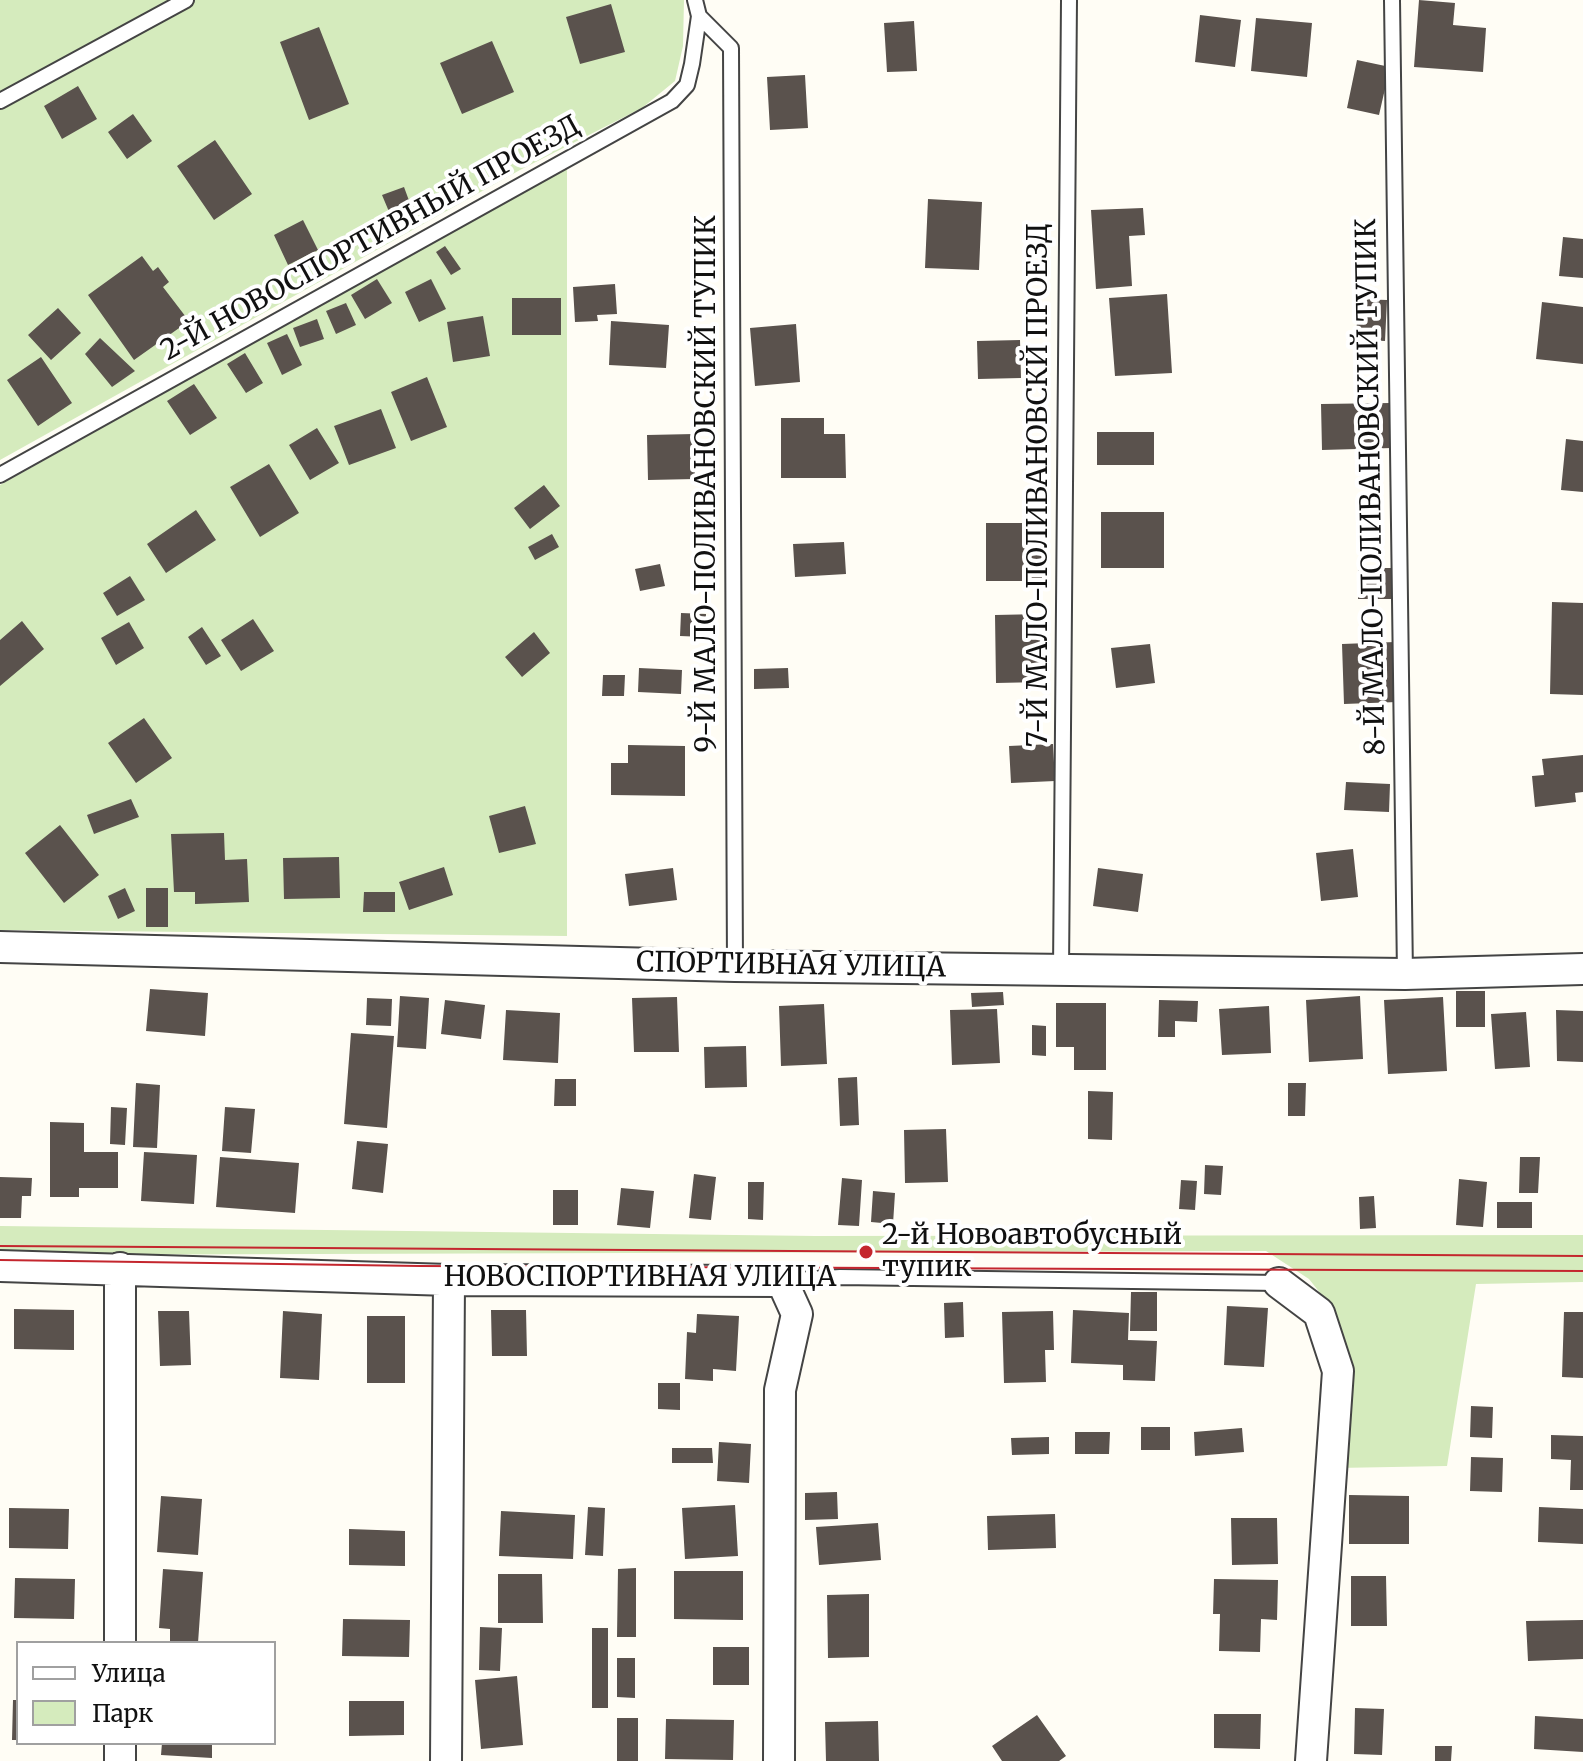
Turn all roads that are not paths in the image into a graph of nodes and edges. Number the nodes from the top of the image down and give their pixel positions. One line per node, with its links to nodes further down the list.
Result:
1 (186, 0): 6 (lane)
2 (695, 0): 5 (lane, 2-Й НОВОСПОРТИВНЫЙ ПРОЕЗД)
3 (1069, 0): 11 (lane, 7-Й МАЛО-ПОЛИВАНОВСКЙ ПРОЕЗД)
4 (1392, 0): 12 (lane, 8-Й МАЛО-ПОЛИВАНОВСКИЙ ТУПИК)
5 (699, 16): 7 (lane, 2-Й НОВОСПОРТИВНЫЙ ПРОЕЗД); 9 (lane, 9-Й МАЛО-ПОЛИВАНОВСКИЙ ТУПИК)
6 (0, 101)
7 (0, 475)
8 (0, 947): 9 (street, СПОРТИВНАЯ УЛИЦА)
9 (735, 966): 11 (street, СПОРТИВНАЯ УЛИЦА)
10 (1583, 969): 12 (street, СПОРТИВНАЯ УЛИЦА)
11 (1061, 970): 12 (street, СПОРТИВНАЯ УЛИЦА)
12 (1405, 974)
13 (0, 1266): 14 (street, НОВОСПОРТИВНАЯ УЛИЦА)
14 (120, 1268): 15 (street, НОВОСПОРТИВНАЯ УЛИЦА); 18 (street)
15 (449, 1280): 16 (street, НОВОСПОРТИВНАЯ УЛИЦА); 19 (street)
16 (782, 1281): 17 (lane, НОВОСПОРТИВНАЯ УЛИЦА); 20 (street)
17 (1279, 1283): 21 (street)
18 (120, 1641)
19 (446, 1761)
20 (779, 1761)
21 (1311, 1761)

